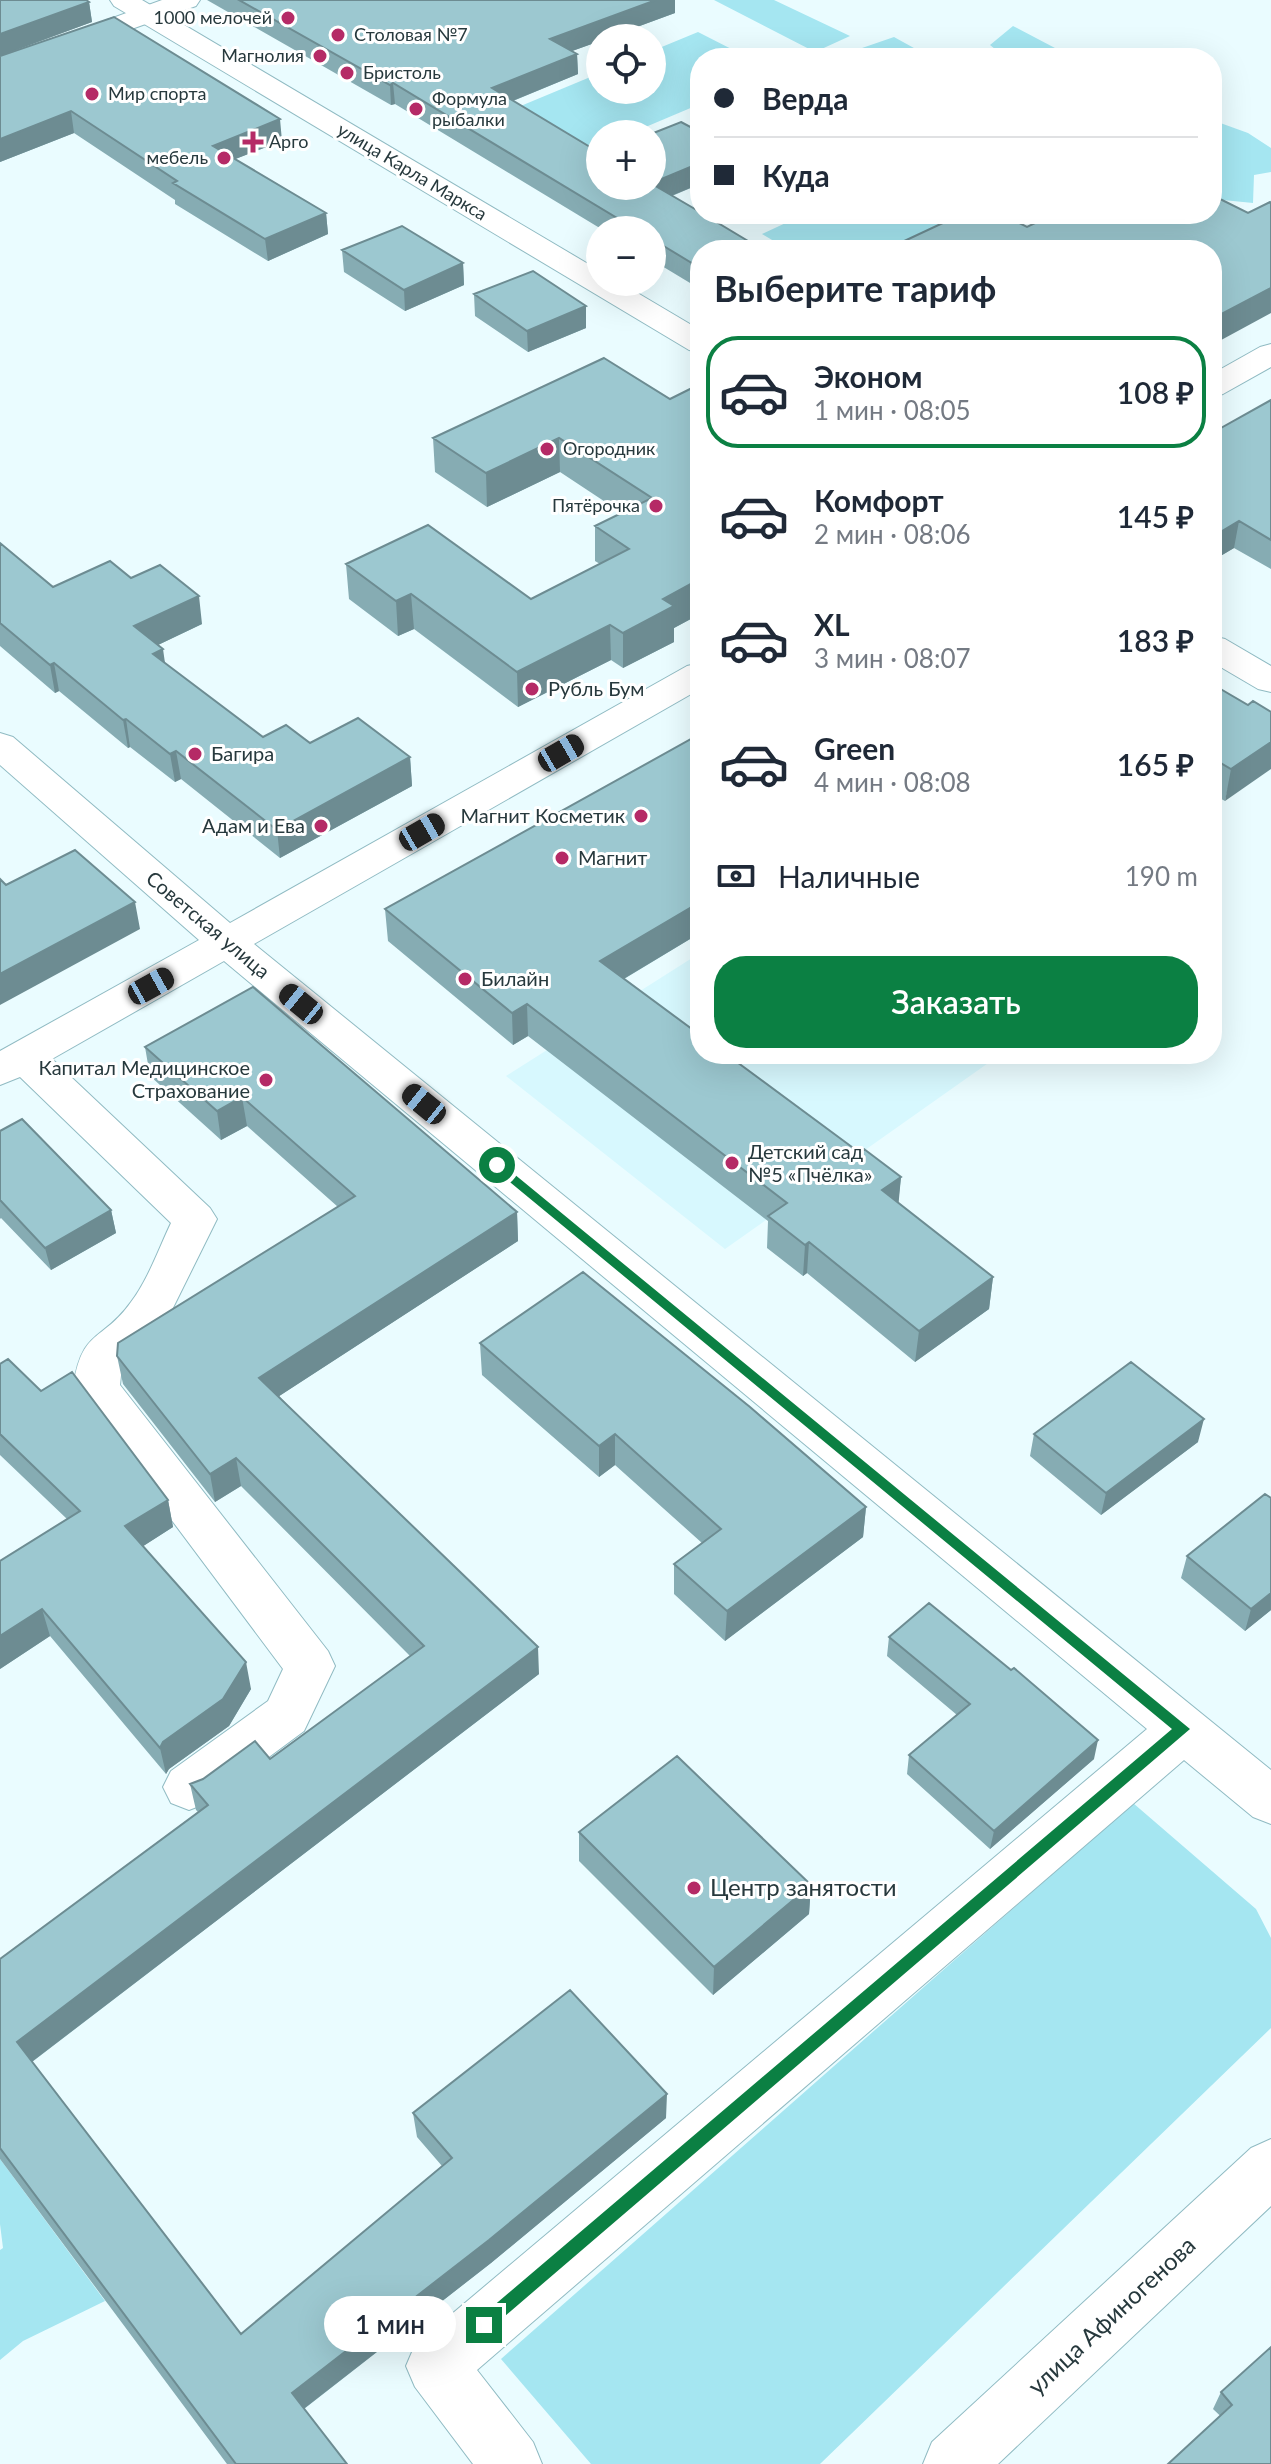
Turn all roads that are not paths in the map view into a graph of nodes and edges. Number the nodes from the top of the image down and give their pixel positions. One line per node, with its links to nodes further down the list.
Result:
1 (187, 0): 2 (street)
2 (135, 7): 3 (street); 4 (street, улица Карла Маркса)
3 (0, 68)
4 (690, 337)
5 (1271, 354): 6 (street)
6 (1222, 381)
7 (1222, 653): 9 (street)
8 (690, 680): 11 (street)
9 (1271, 681)
10 (0, 745): 11 (street, Советская улица)
11 (228, 943): 12 (street); 13 (street, Советская улица)
12 (12, 1064): 14 (street)
13 (1183, 1729): 15 (street, Советская улица); 17 (street)
14 (189, 1787)
15 (1271, 1801)
16 (1271, 2167): 18 (street, улица Афиногенова)
17 (511, 2464)
18 (954, 2464)

